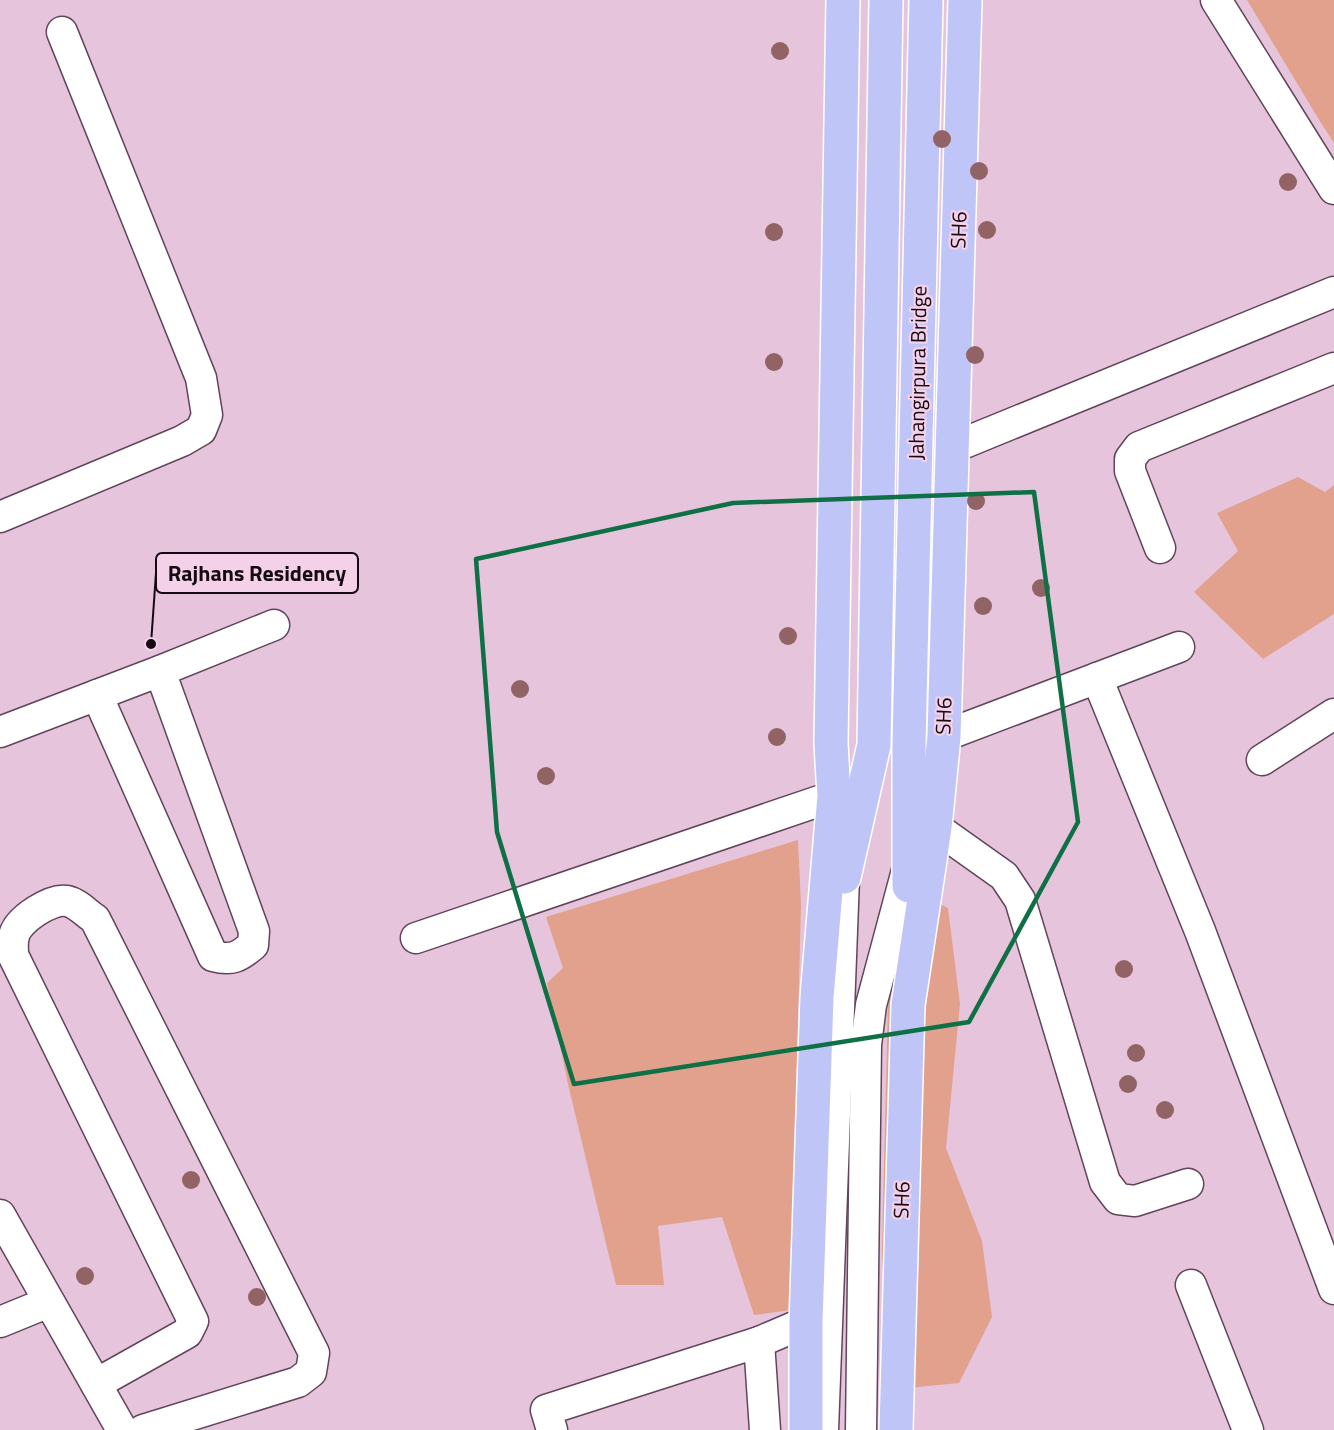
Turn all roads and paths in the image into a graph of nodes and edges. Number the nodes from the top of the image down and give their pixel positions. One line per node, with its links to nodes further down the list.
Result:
1 (843, 0): 22 (main road)
2 (886, 0): 25 (main road, Jahangirpura Bridge)
3 (926, 0): 24 (main road, Jahangirpura Bridge)
4 (965, 0): 10 (main road, SH6)
5 (1216, 0): 7 (street)
6 (62, 32): 11 (street)
7 (1334, 189)
8 (1334, 292): 10 (street)
9 (1334, 368): 12 (street)
10 (952, 448): 20 (main road, SH6)
11 (0, 517)
12 (1160, 548)
13 (274, 625): 15 (street)
14 (1179, 647): 16 (street)
15 (160, 671): 17 (street); 17 (street)
16 (1097, 678): 20 (street); 32 (street)
17 (97, 695): 19 (street)
18 (1334, 714): 21 (street)
19 (0, 732)
20 (944, 736): 23 (main road, SH6)
21 (1262, 760)
22 (834, 796): 26 (street); 27 (main road)
23 (935, 827): 28 (main road, SH6); 29 (street)
24 (909, 863): 28 (main road, Jahangirpura Bridge); 44 (street)
25 (844, 878): 27 (main road, Jahangirpura Bridge); 43 (street)
26 (416, 938)
27 (817, 997): 35 (main road)
28 (908, 1005): 45 (main road, SH6)
29 (1188, 1184)
30 (0, 1215): 33 (street)
31 (1191, 1285): 46 (street)
32 (1334, 1289)
33 (49, 1302): 34 (street); 37 (street)
34 (0, 1322)
35 (806, 1322): 36 (street); 42 (main road)
36 (759, 1342): 40 (street); 41 (street)
37 (96, 1384): 38 (street); 39 (street)
38 (122, 1430)
39 (143, 1430)
40 (552, 1430)
41 (765, 1430)
42 (806, 1430)
43 (823, 1430)
44 (861, 1430)
45 (896, 1430)
46 (1248, 1430)

